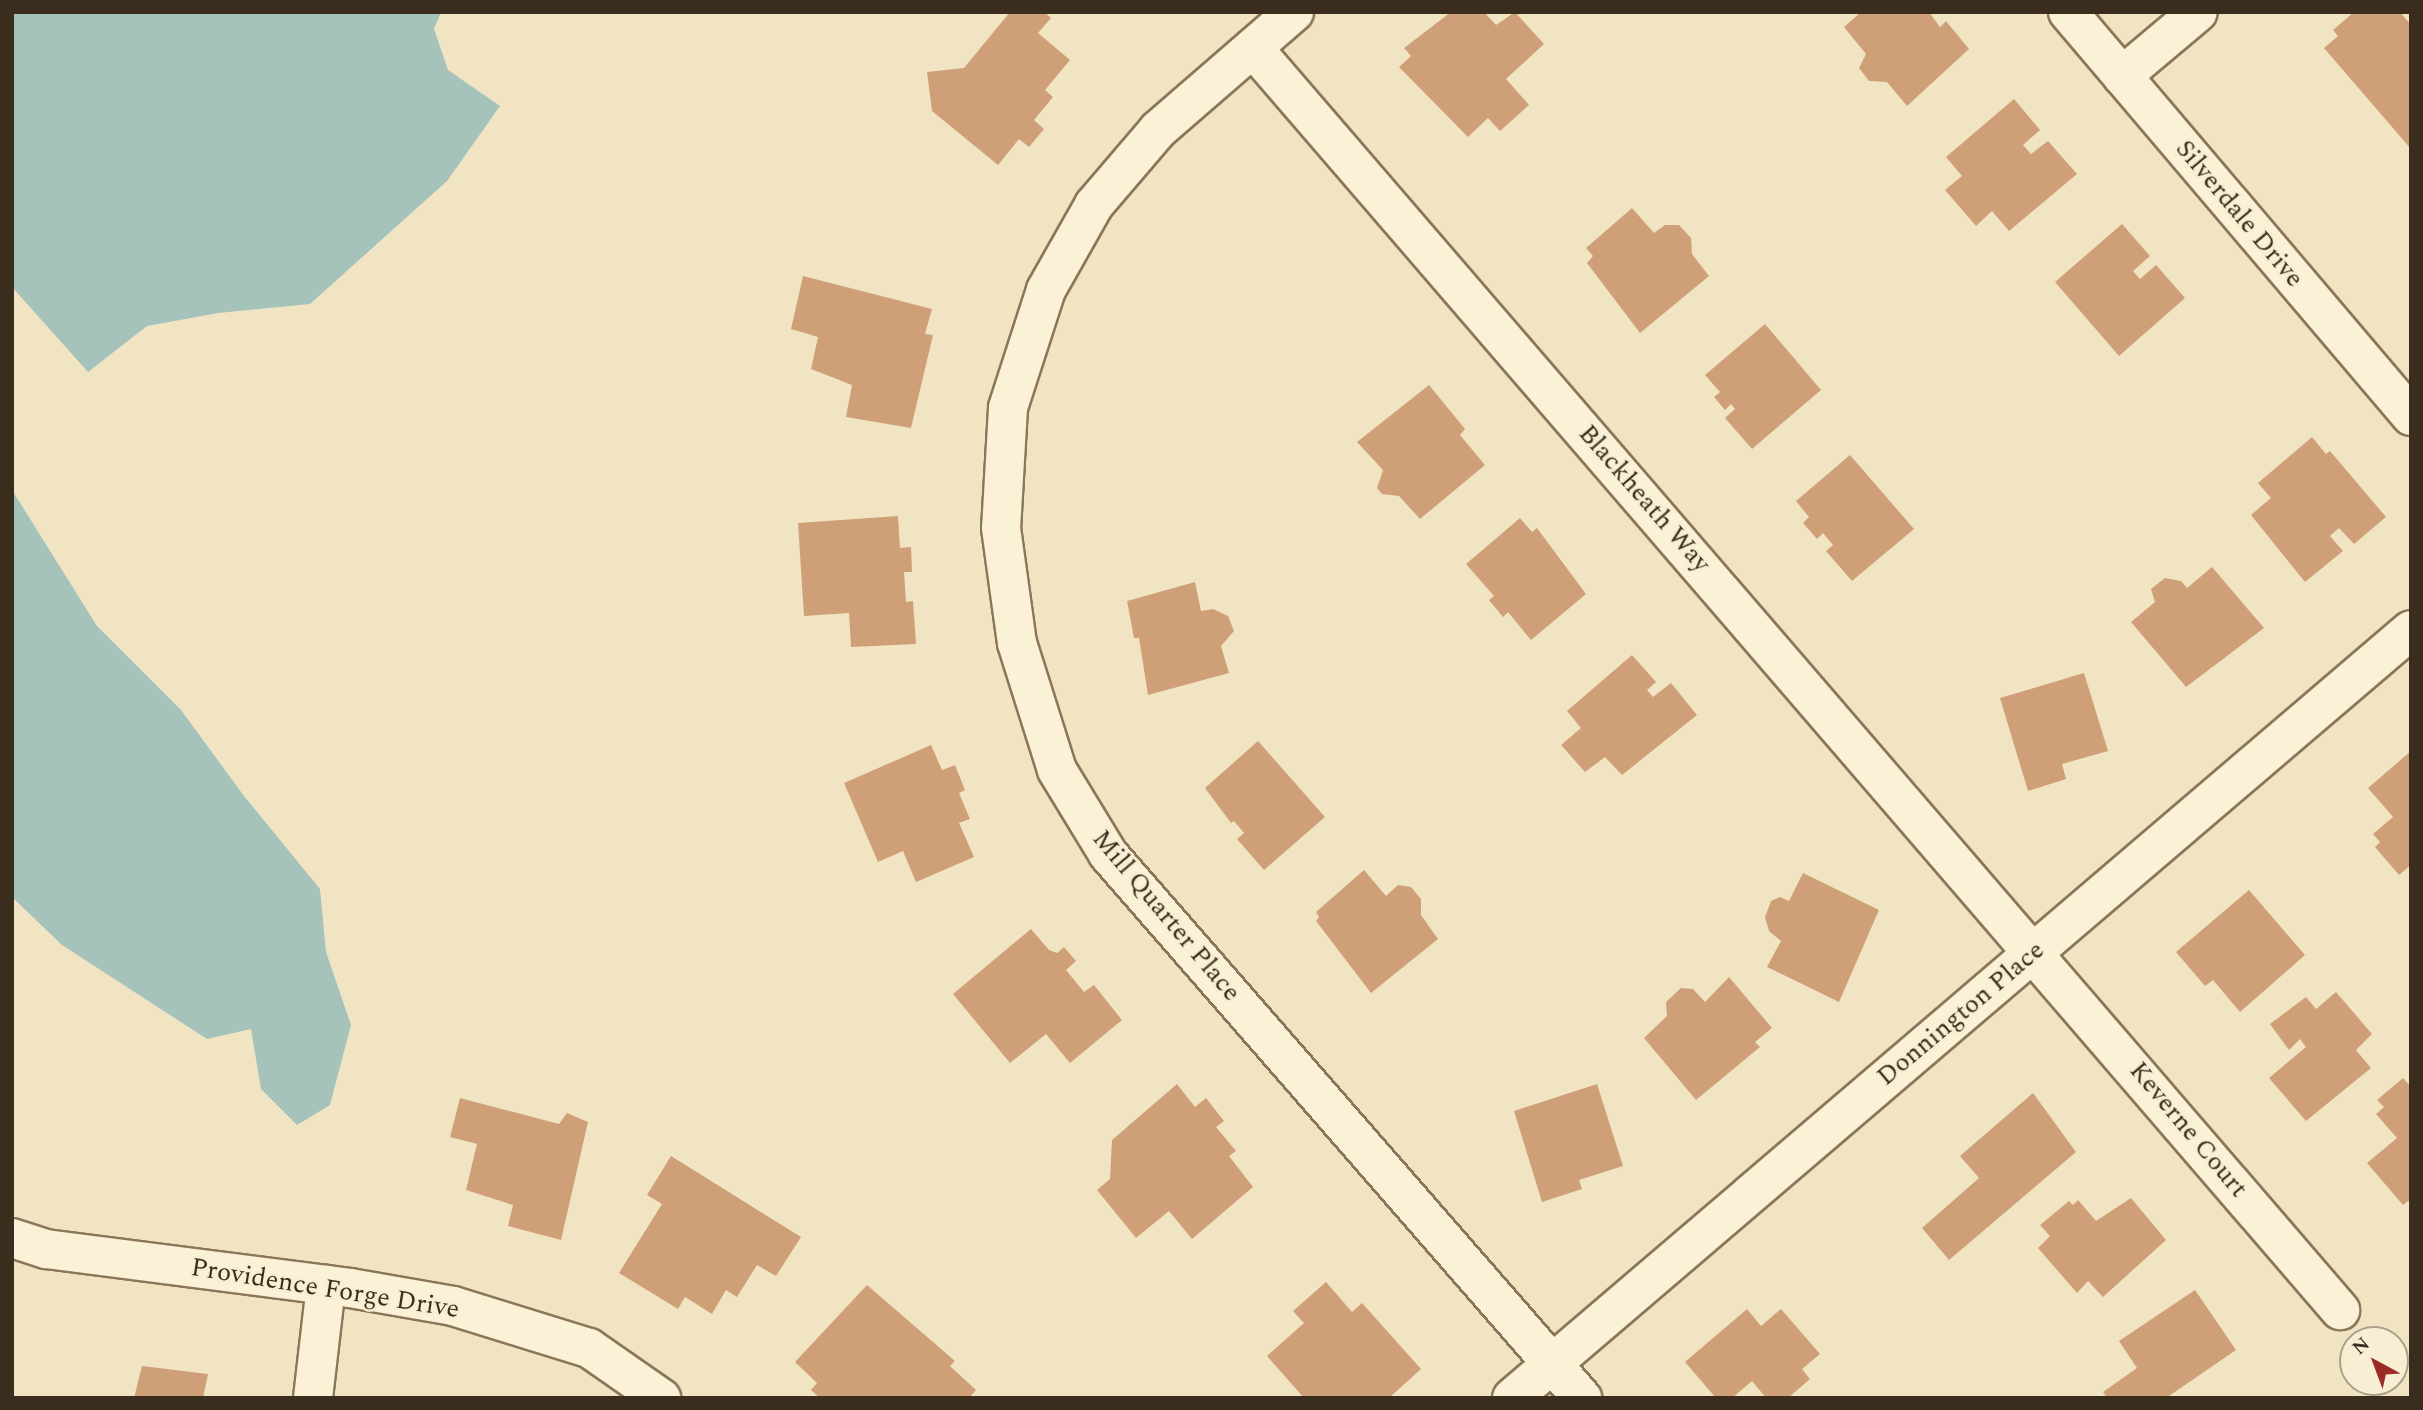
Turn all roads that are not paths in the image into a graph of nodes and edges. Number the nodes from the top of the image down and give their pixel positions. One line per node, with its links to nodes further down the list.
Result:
1 (1294, 12): 4 (street, Mill Quarter Place)
2 (2068, 12): 5 (street, Silverdale Drive)
3 (2198, 12): 5 (street)
4 (1253, 48): 8 (street, Blackheath Way); 12 (street, Mill Quarter Place)
5 (2122, 76): 6 (street, Silverdale Drive)
6 (2411, 416)
7 (2411, 630): 8 (street, Donnington Place)
8 (2035, 951): 11 (street, Keverne Court); 12 (street, Donnington Place)
9 (12, 1238): 10 (street, Providence Forge Drive)
10 (327, 1285): 13 (street); 14 (street, Providence Forge Drive)
11 (2340, 1310)
12 (1553, 1362): 15 (street, Donnington Place); 16 (street, Mill Quarter Place)
13 (313, 1398)
14 (661, 1398)
15 (1512, 1398)
16 (1582, 1398)

